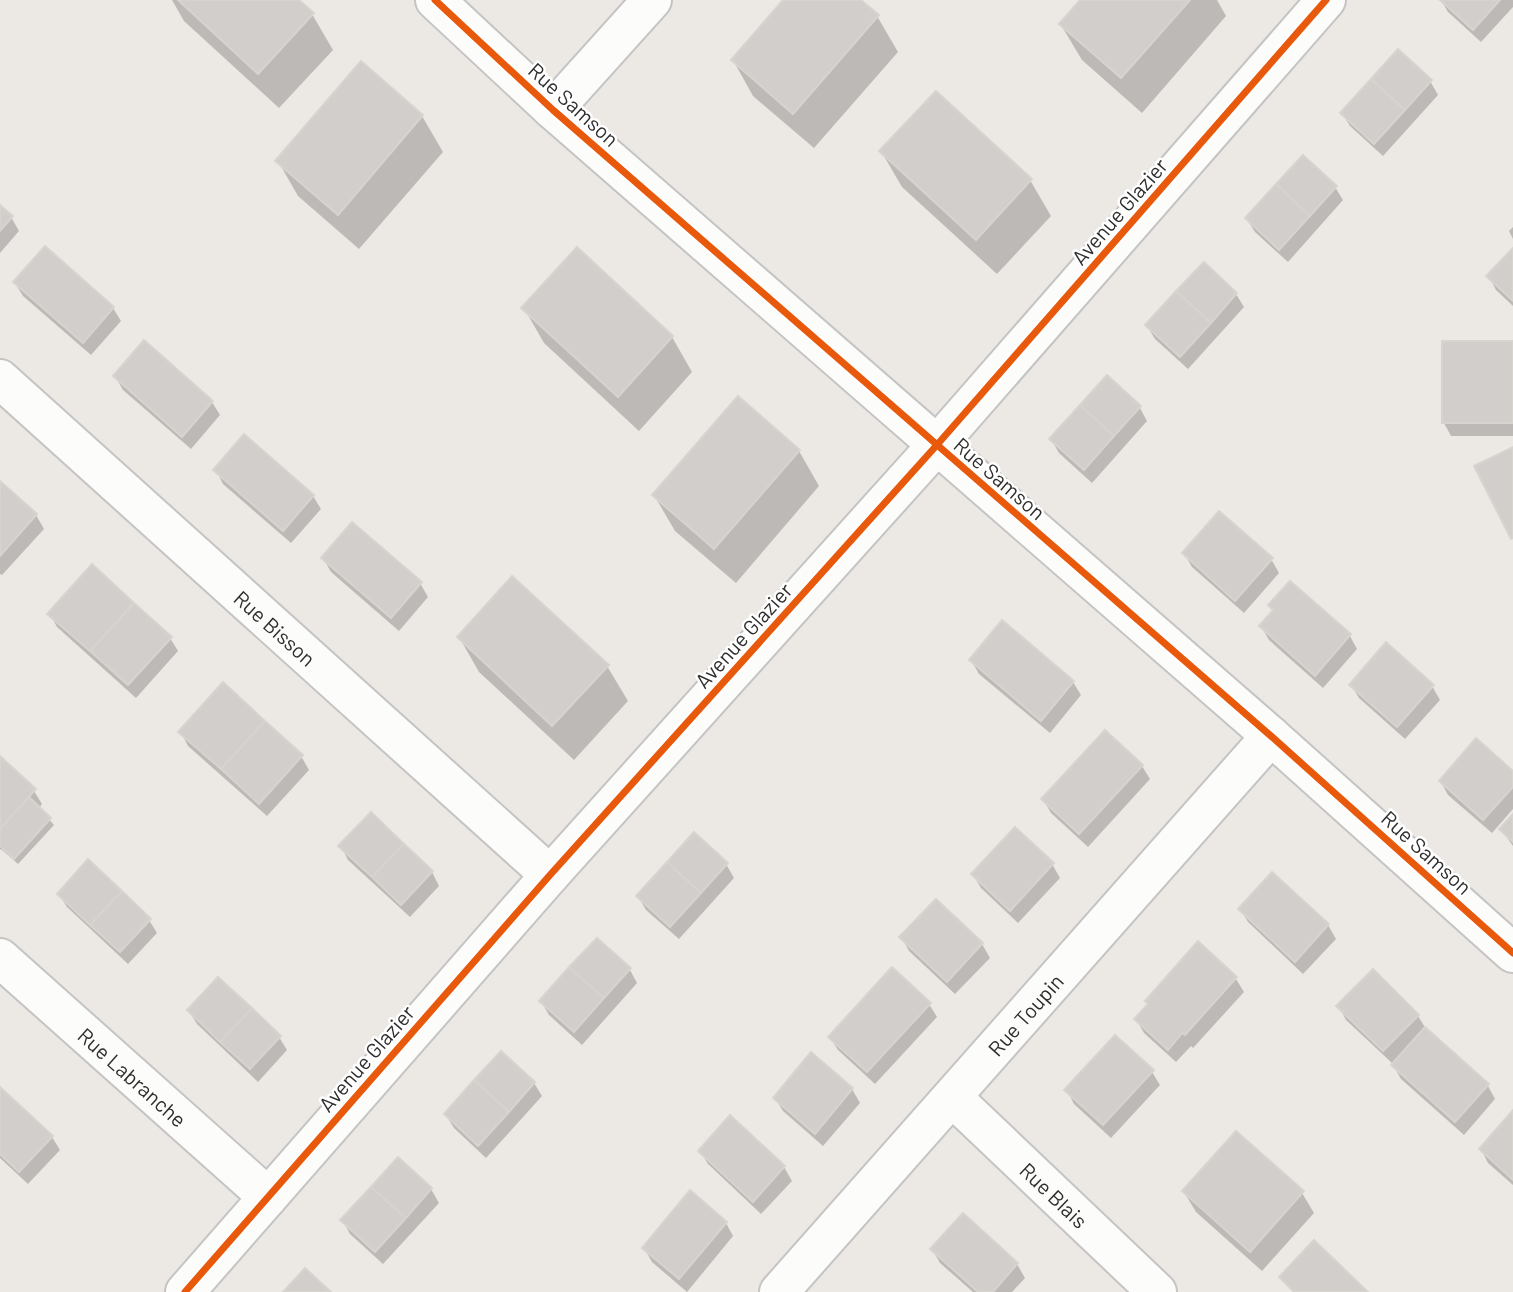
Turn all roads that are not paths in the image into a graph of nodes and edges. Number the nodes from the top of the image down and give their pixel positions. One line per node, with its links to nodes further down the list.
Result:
1 (435, 0): 4 (street, Rue Samson)
2 (652, 0): 4 (street)
3 (1326, 0): 6 (street, Avenue Glazier)
4 (553, 110): 6 (street, Rue Samson)
5 (0, 379): 8 (street, Rue Bisson)
6 (936, 446): 7 (street, Rue Samson); 8 (street, Avenue Glazier)
7 (1271, 736): 9 (street, Rue Samson); 11 (street, Rue Toupin)
8 (550, 876): 12 (street, Avenue Glazier)
9 (1513, 953)
10 (0, 958): 12 (street, Rue Labranche)
11 (953, 1098): 14 (street, Rue Toupin); 15 (street, Rue Blais)
12 (268, 1196): 13 (street, Avenue Glazier)
13 (185, 1292)
14 (779, 1292)
15 (1157, 1292)

